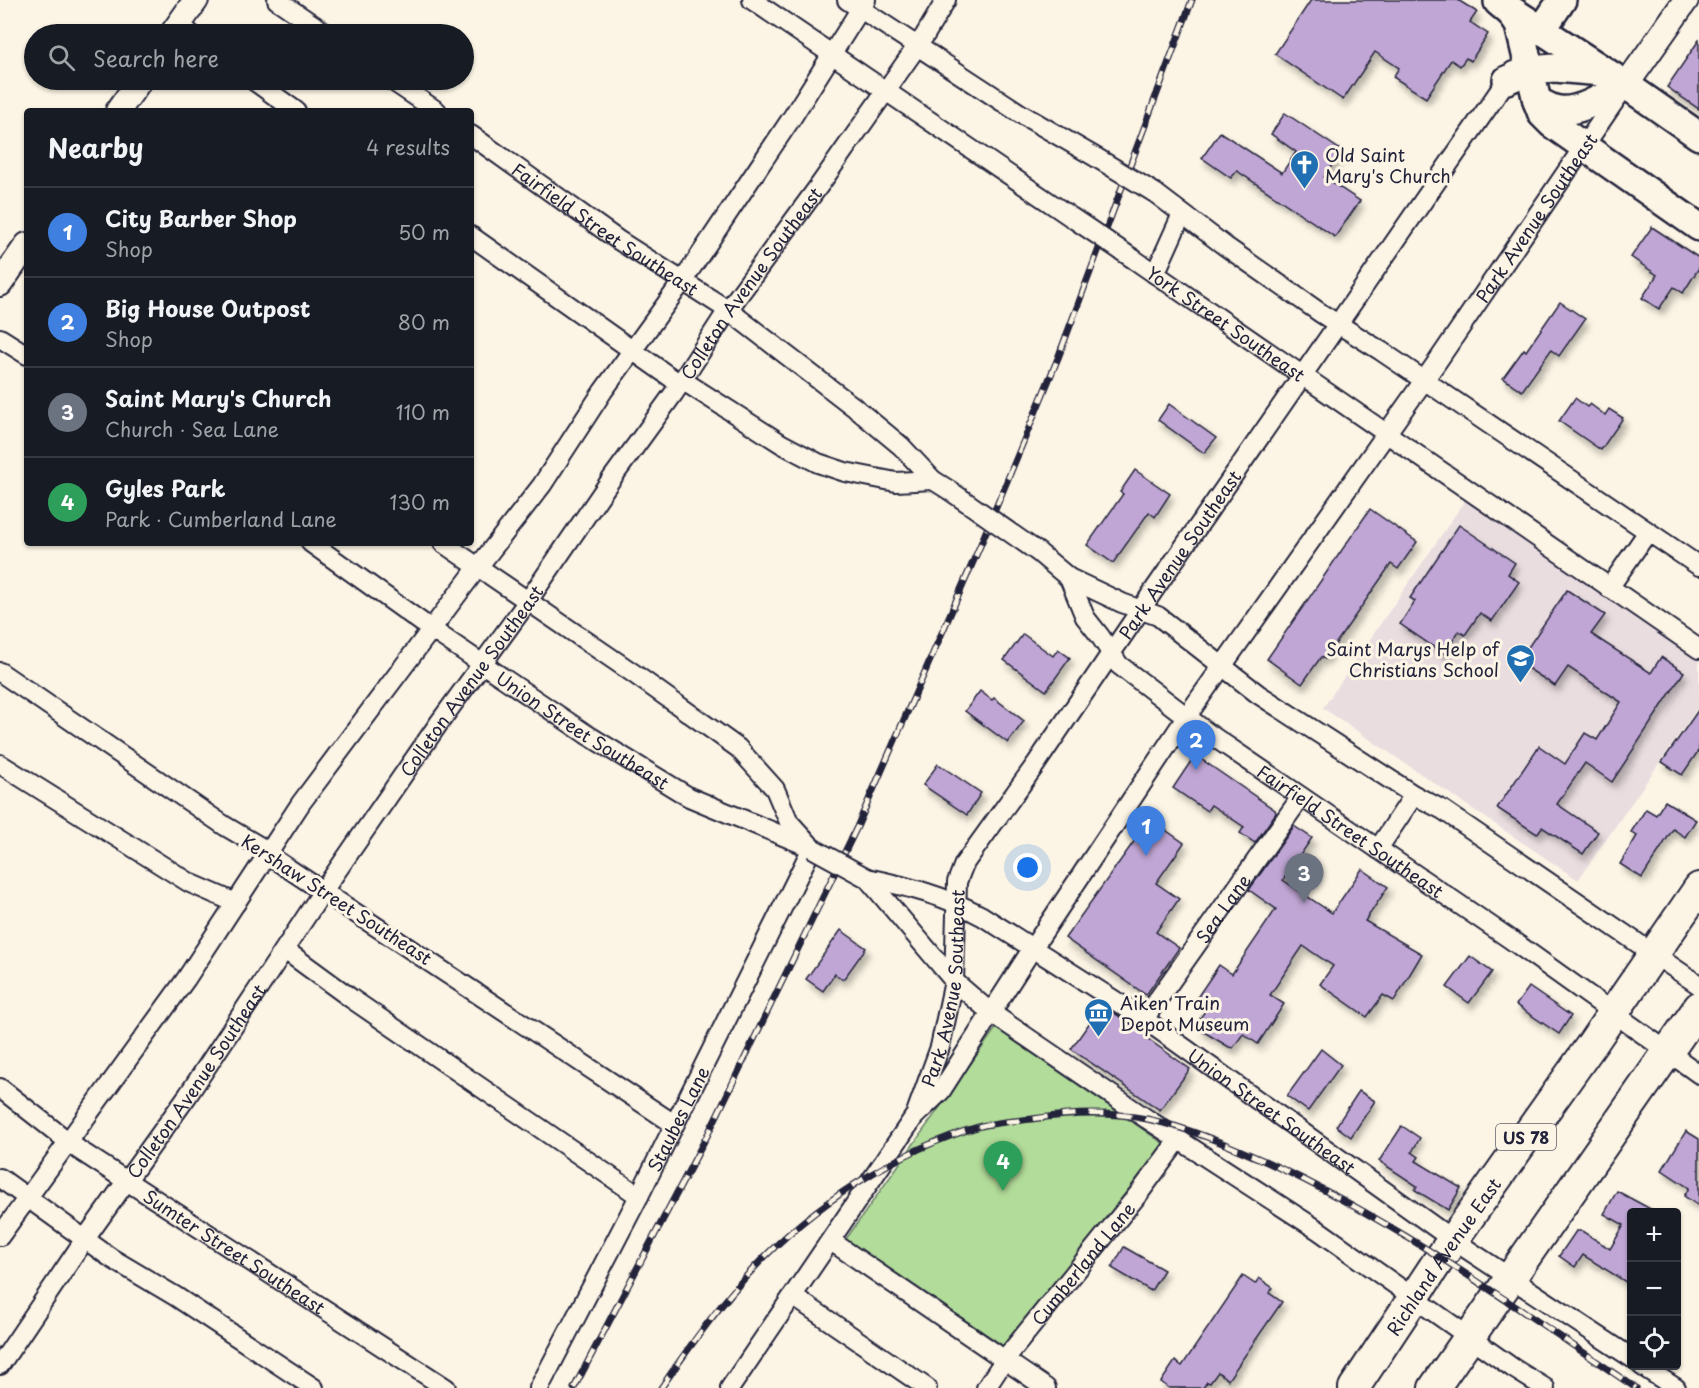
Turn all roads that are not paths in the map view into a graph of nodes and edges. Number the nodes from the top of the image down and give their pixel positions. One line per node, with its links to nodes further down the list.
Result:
1 (196, 0): 9 (street)
2 (277, 0): 10 (street)
3 (752, 0): 13 (street, York Street Southeast)
4 (946, 0): 12 (street, Colleton Avenue Southeast)
5 (1562, 0): 11 (main road)
6 (1686, 0): 15 (street)
7 (1497, 1): 11 (main road); 14 (main road)
8 (858, 3): 12 (street); 13 (street)
9 (184, 24)
10 (312, 24)
11 (1541, 30): 14 (street, Park Avenue Southeast); 15 (main road)
12 (917, 45): 19 (street, Colleton Avenue Southeast); 27 (street, bridge)
13 (832, 54): 19 (street, York Street Southeast); 32 (street)
14 (1521, 68): 15 (main road); 20 (main road); 35 (street, Park Avenue Southeast)
15 (1616, 79): 20 (main road); 24 (main road); 26 (street, Park Avenue Southeast)
16 (133, 90): 21 (street)
17 (267, 90): 22 (street)
18 (406, 90): 23 (street)
19 (885, 91): 31 (street, York Street Southeast, bridge); 34 (street, Colleton Avenue Southeast)
20 (1537, 100): 26 (main road)
21 (120, 108)
22 (292, 108)
23 (433, 108)
24 (1699, 136)
25 (474, 137): 32 (street, Fairfield Street Southeast)
26 (1584, 147): 28 (main road); 40 (street, Park Avenue Southeast)
27 (1182, 214): 31 (street); 35 (street)
28 (1699, 227)
29 (474, 238): 37 (street)
30 (24, 252): 33 (street)
31 (1155, 274): 39 (street, York Street Southeast)
32 (682, 282): 34 (street, Fairfield Street Southeast); 37 (street)
33 (0, 284)
34 (728, 310): 41 (street, Colleton Avenue Southeast); 43 (street, Fairfield Street Southeast)
35 (1337, 324): 39 (street, Park Avenue Southeast); 40 (street)
36 (0, 338): 38 (street)
37 (633, 351): 41 (street); 48 (street)
38 (24, 353)
39 (1302, 376): 42 (street, York Street Southeast); 52 (street, Park Avenue Southeast)
40 (1424, 381): 42 (street, Park Avenue Southeast); 44 (street)
41 (681, 382): 43 (street); 51 (street, Colleton Avenue Southeast)
42 (1385, 434): 50 (street, York Street Southeast); 57 (street, Park Avenue Southeast)
43 (933, 480): 49 (street, Fairfield Street Southeast, bridge)
44 (1647, 533): 47 (street); 50 (street)
45 (315, 546): 53 (street, Union Street Southeast)
46 (447, 546): 48 (street, Union Street Southeast)
47 (1699, 566)
48 (478, 567): 51 (street, Union Street Southeast); 53 (street)
49 (1069, 578): 52 (street, Fairfield Street Southeast); 55 (street, Fairfield Street Southeast)
50 (1609, 588): 54 (street, York Street Southeast)
51 (528, 601): 56 (street, Colleton Avenue Southeast); 63 (street, Union Street Southeast)
52 (1141, 609): 55 (street, Park Avenue Southeast); 57 (street, Fairfield Street Southeast)
53 (431, 629): 56 (street, Union Street Southeast); 65 (street)
54 (1699, 649)
55 (1111, 654): 59 (street, Fairfield Street Southeast); 69 (street, Park Avenue Southeast)
56 (482, 663): 63 (street, Union Street Southeast); 68 (street, Colleton Avenue Southeast)
57 (1222, 667): 59 (street, Park Avenue Southeast); 61 (street, Fairfield Street Southeast)
58 (0, 672): 65 (street, Kershaw Street Southeast)
59 (1187, 716): 62 (street, Fairfield Street Southeast); 71 (street, Park Avenue Southeast)
60 (0, 764): 70 (street)
61 (1414, 795): 64 (street); 73 (street, Fairfield Street Southeast)
62 (1301, 797): 64 (street, Fairfield Street Southeast); 79 (street, Sea Lane)
63 (812, 848): 66 (street, Union Street Southeast, bridge); 84 (street, Staubes Lane)
64 (1378, 849): 78 (street, Fairfield Street Southeast)
65 (268, 855): 68 (street, Kershaw Street Southeast); 70 (street)
66 (867, 878): 69 (street, Union Street Southeast); 74 (street, Union Street Southeast)
67 (1699, 888): 73 (main road, Richland Avenue East / US 78)
68 (323, 891): 72 (street, Colleton Avenue Southeast); 84 (street, Kershaw Street Southeast)
69 (956, 902): 71 (street, Union Street Southeast); 74 (street, Park Avenue Southeast)
70 (236, 903): 86 (street)
71 (1032, 949): 77 (street, Park Avenue Southeast); 79 (street, Union Street Southeast)
72 (285, 950): 88 (street, Colleton Avenue Southeast); 89 (street)
73 (1653, 955): 75 (street, Fairfield Street Southeast); 78 (main road, Richland Avenue East / US 78)
74 (954, 981): 77 (street, Union Street Southeast); 83 (street, Park Avenue Southeast)
75 (1699, 986)
76 (1699, 1007): 80 (main road)
77 (990, 1012): 83 (street, Park Avenue Southeast); 85 (street, Union Street Southeast)
78 (1614, 1013): 80 (street, Fairfield Street Southeast); 93 (main road, Richland Avenue East / US 78)
79 (1144, 1020): 93 (street, Union Street Southeast)
80 (1667, 1052): 81 (street, Fairfield Street Southeast); 95 (main road)
81 (1699, 1074)
82 (0, 1088): 86 (street, Sumter Street Southeast)
83 (914, 1117): 94 (street, Park Avenue Southeast)
84 (674, 1124): 89 (street, Staubes Lane)
85 (1179, 1139): 97 (street, Union Street Southeast); 100 (street, Cumberland Lane)
86 (68, 1141): 88 (street, Sumter Street Southeast); 90 (street)
87 (0, 1178): 90 (street)
88 (128, 1181): 92 (street, Colleton Avenue Southeast); 104 (street, Sumter Street Southeast)
89 (639, 1196): 105 (street, Staubes Lane)
90 (27, 1197): 91 (street); 92 (street)
91 (0, 1236)
92 (85, 1239): 101 (street, Colleton Avenue Southeast); 103 (street)
93 (1453, 1240): 95 (street, Union Street Southeast); 97 (main road, Richland Avenue East / US 78)
94 (831, 1241): 96 (street, Park Avenue Southeast); 100 (street)
95 (1510, 1278): 98 (main road); 99 (street, Union Street Southeast)
96 (793, 1296): 106 (street, Park Avenue Southeast); 107 (street)
97 (1415, 1298): 98 (street, Union Street Southeast); 110 (main road, Richland Avenue East / US 78)
98 (1470, 1336): 111 (main road); 112 (street, Union Street Southeast)
99 (1627, 1355)
100 (1005, 1359): 108 (street, Cumberland Lane); 109 (street)
101 (0, 1365)
102 (1649, 1370): 113 (street)
103 (314, 1388)
104 (446, 1388)
105 (539, 1388)
106 (730, 1388)
107 (927, 1388)
108 (986, 1388)
109 (1046, 1388)
110 (1354, 1388)
111 (1434, 1388)
112 (1545, 1388)
113 (1676, 1388)

